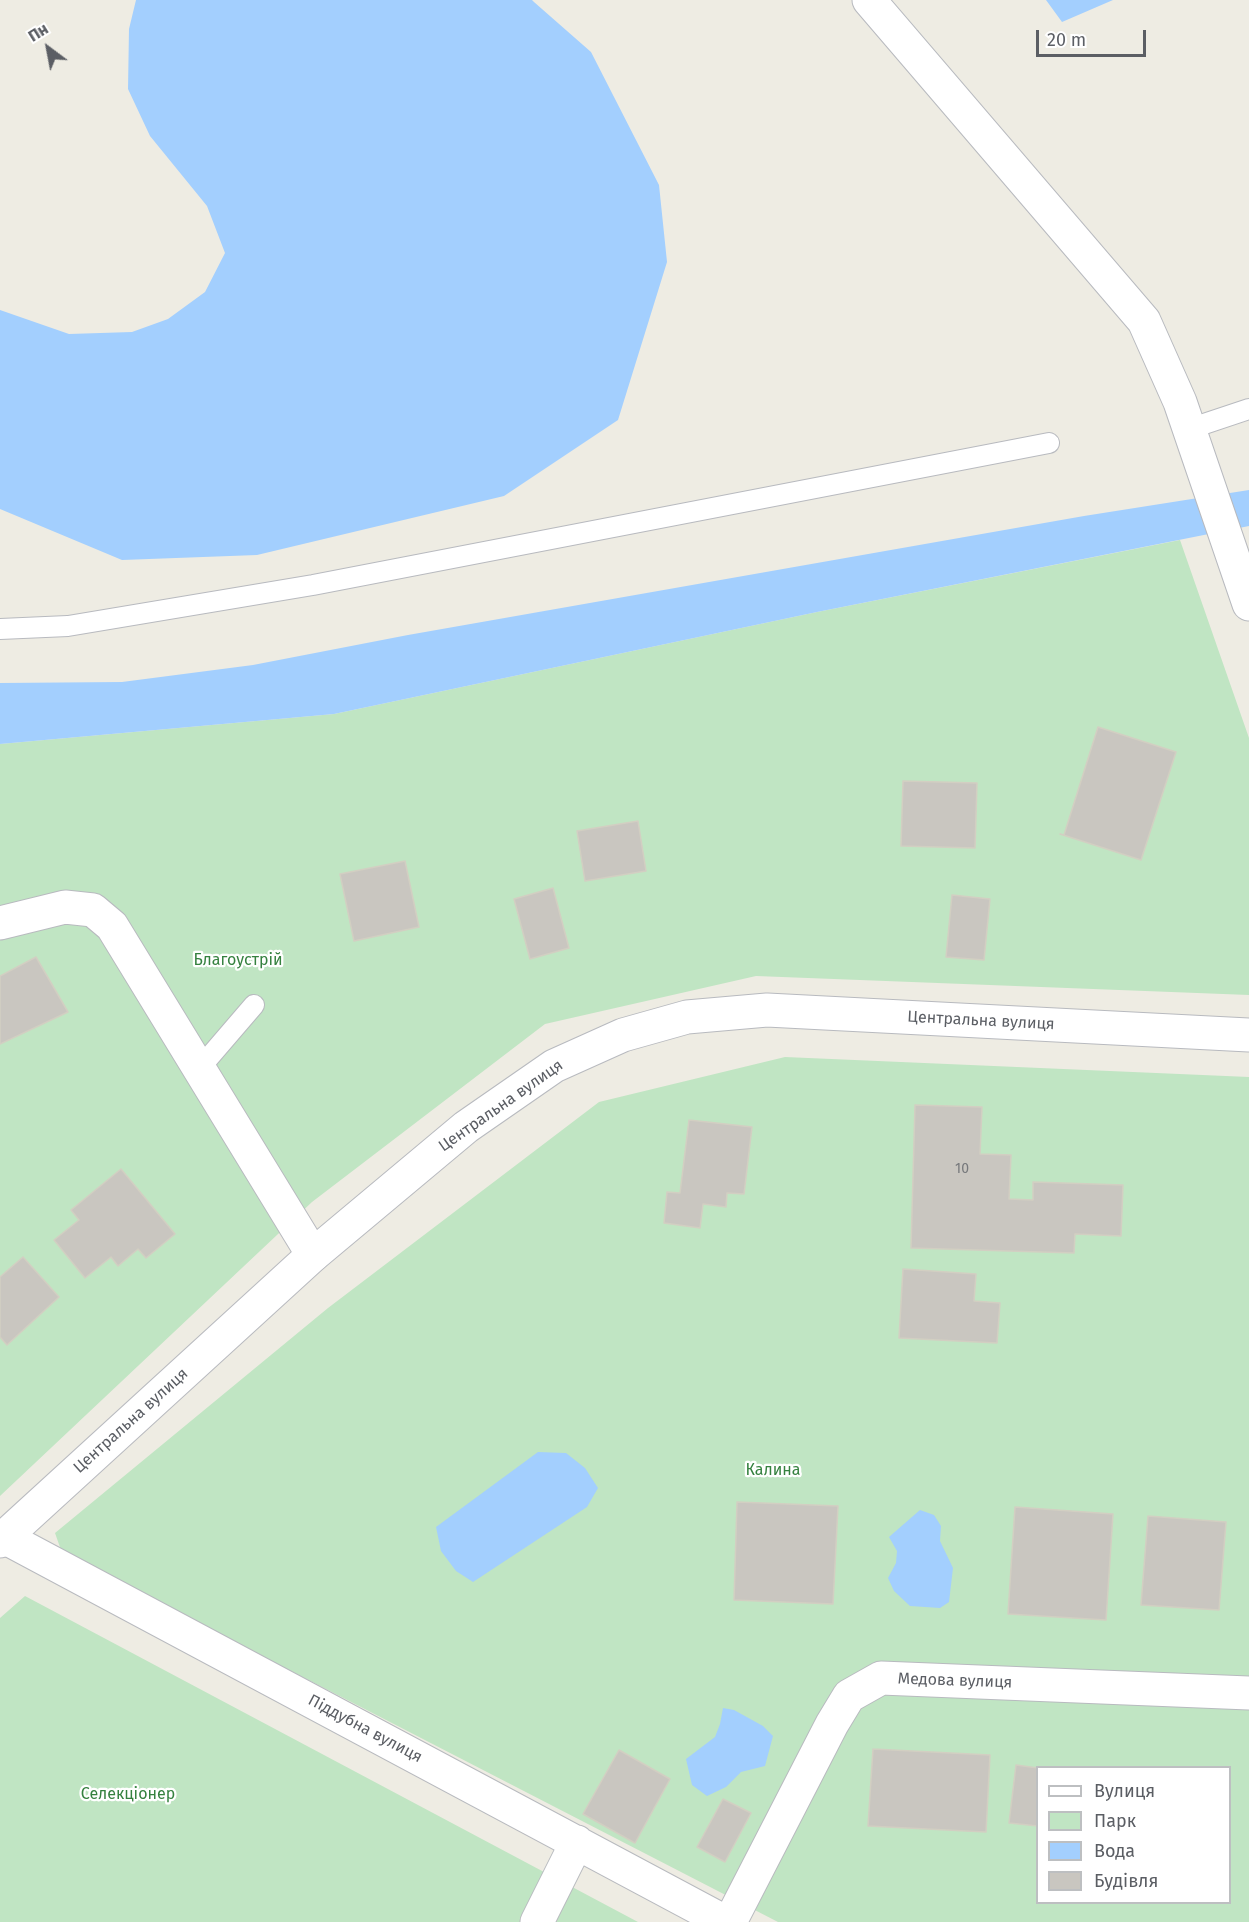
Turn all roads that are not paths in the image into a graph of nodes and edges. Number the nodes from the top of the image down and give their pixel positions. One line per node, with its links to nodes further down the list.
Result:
1 (868, 0): 3 (street)
2 (1249, 409): 3 (lane)
3 (1189, 429): 5 (street)
4 (1049, 443): 6 (lane)
5 (1248, 600)
6 (0, 629)
7 (0, 923): 10 (street)
8 (254, 1005): 10 (lane)
9 (1249, 1035): 11 (street, Центральна вулиця)
10 (199, 1069): 11 (street)
11 (313, 1255): 12 (street, Центральна вулиця)
12 (2, 1539): 14 (street, Піддубна вулиця)
13 (1249, 1693): 17 (street, Медова вулиця)
14 (577, 1842): 15 (street); 16 (street, Піддубна вулиця)
15 (537, 1922)
16 (725, 1922)
17 (730, 1922)

